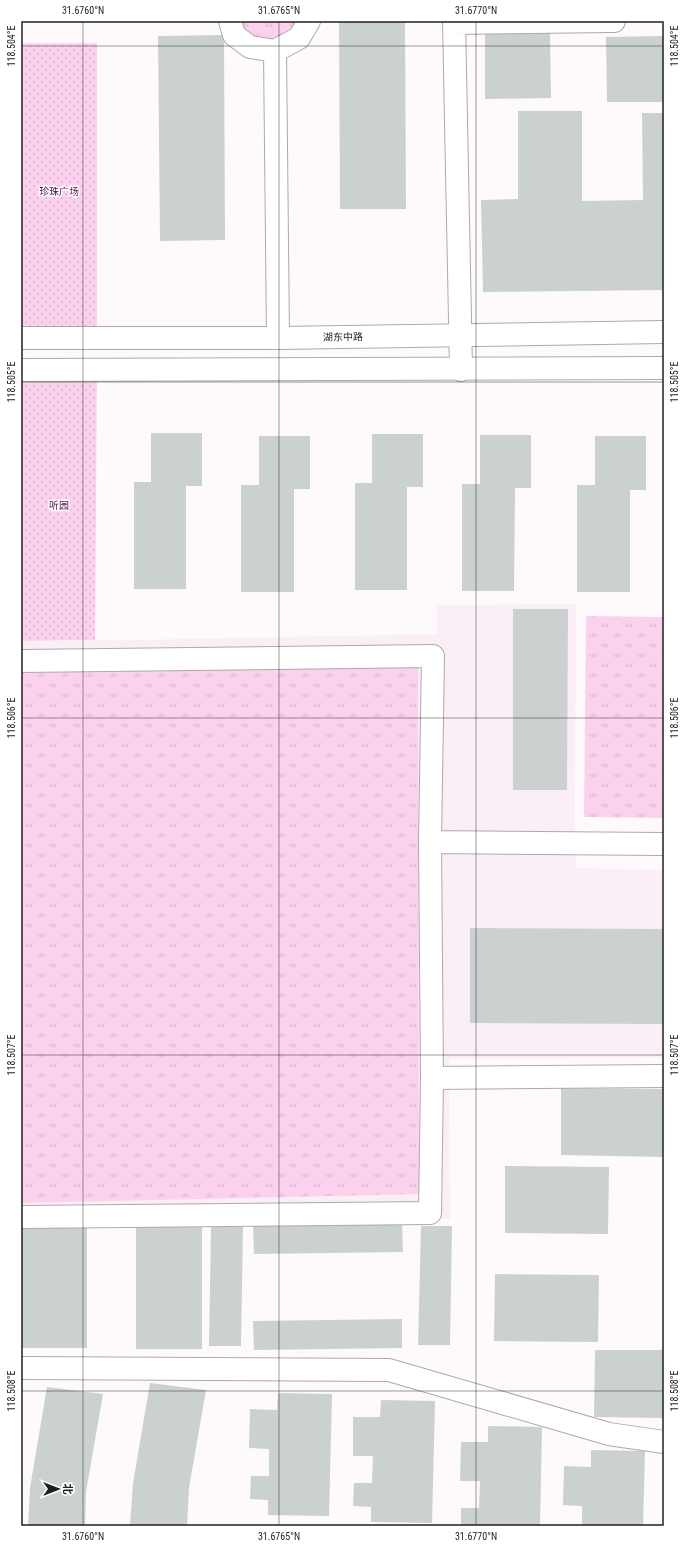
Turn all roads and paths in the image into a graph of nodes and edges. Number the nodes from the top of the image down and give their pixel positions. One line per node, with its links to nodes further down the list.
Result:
1 (230, 21): 5 (street)
2 (309, 21): 5 (street)
3 (614, 21): 4 (street)
4 (454, 22): 7 (street)
5 (275, 51): 9 (street)
6 (664, 332): 7 (street, 湖东中路)
7 (461, 335): 9 (street, 湖东中路); 12 (street)
8 (21, 338): 9 (street, 湖东中路)
9 (278, 338)
10 (664, 368): 12 (street)
11 (21, 370): 12 (street)
12 (461, 370)
13 (21, 661): 14 (street)
14 (430, 842): 15 (street); 17 (street)
15 (664, 844)
16 (664, 1076): 17 (street)
17 (432, 1078): 18 (street)
18 (21, 1218)
19 (21, 1368): 20 (street)
20 (664, 1442)

